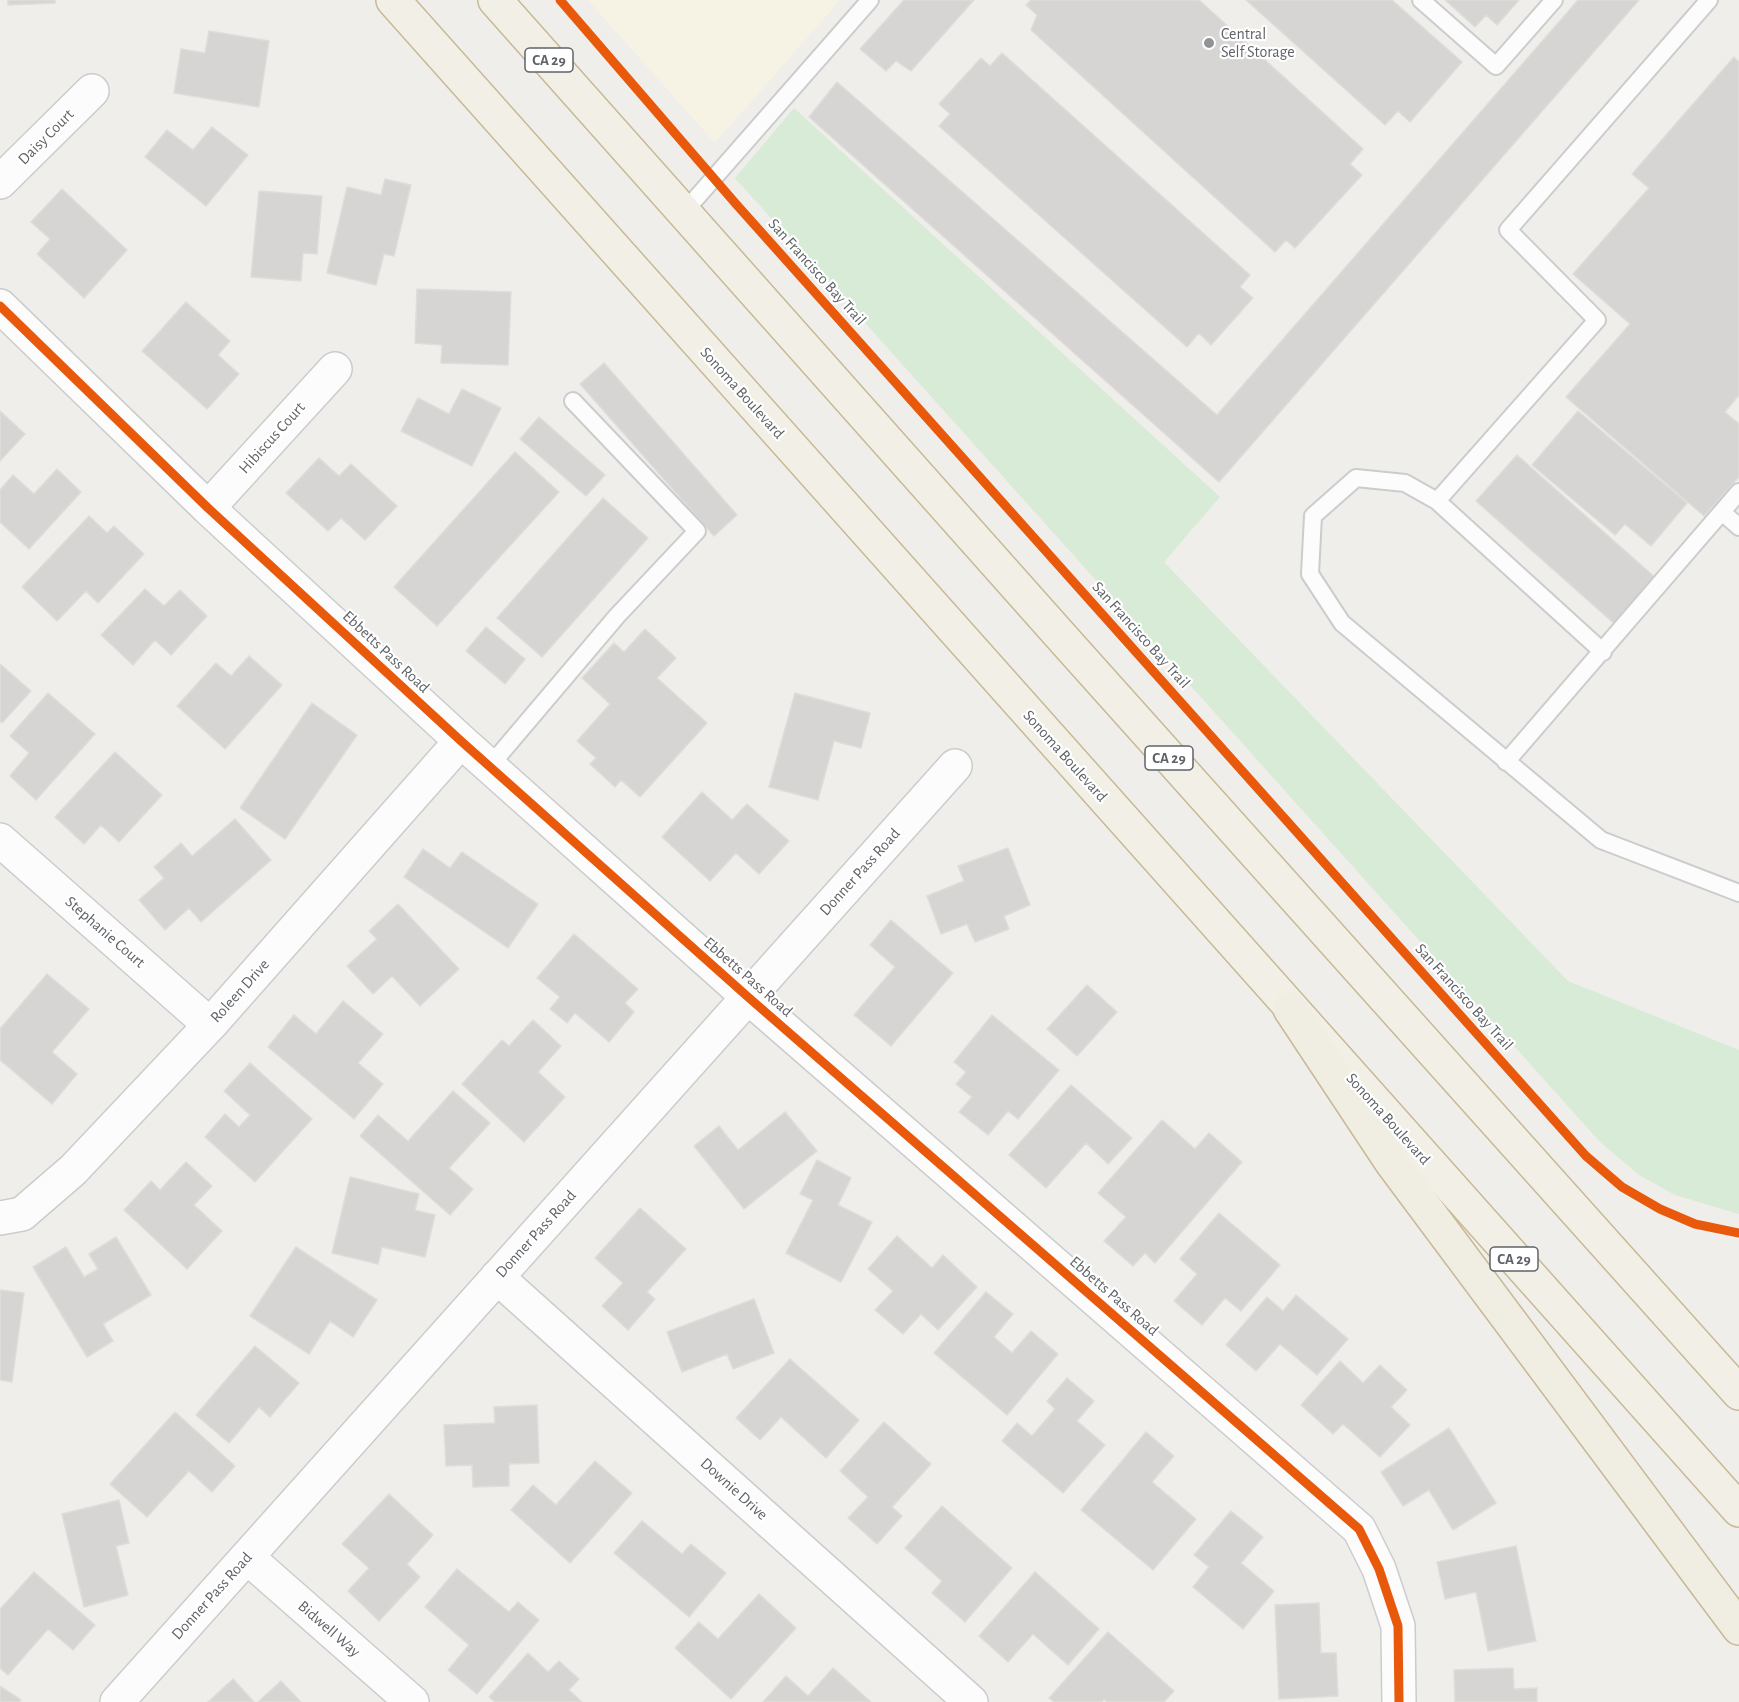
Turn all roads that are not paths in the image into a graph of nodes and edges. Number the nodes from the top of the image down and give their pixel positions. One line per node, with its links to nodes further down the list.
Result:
1 (393, 0): 26 (highway, Sonoma Boulevard / CA 29)
2 (495, 0): 9 (highway, CA 29)
3 (870, 0): 9 (lane)
4 (1421, 0): 5 (lane)
5 (1554, 0)
6 (1709, 0): 14 (lane)
7 (92, 91): 8 (street, Daisy Court)
8 (0, 182)
9 (684, 212): 30 (highway, CA 29)
10 (0, 306): 15 (street, Ebbetts Pass Road)
11 (335, 369): 15 (street, Hibiscus Court)
12 (573, 401): 22 (lane)
13 (1739, 492): 16 (lane)
14 (1437, 501): 18 (lane); 20 (lane)
15 (208, 508): 19 (street, Ebbetts Pass Road)
16 (1722, 512): 17 (lane); 18 (lane)
17 (1739, 527)
18 (1603, 652): 20 (lane)
19 (461, 741): 22 (street, Ebbetts Pass Road); 27 (street, Roleen Drive)
20 (1506, 762): 24 (lane)
21 (955, 766): 25 (street, Donner Pass Road)
22 (489, 767): 25 (street, Ebbetts Pass Road)
23 (0, 840): 27 (street, Stephanie Court)
24 (1739, 893)
25 (748, 998): 29 (street, Donner Pass Road); 37 (street, Ebbetts Pass Road)
26 (1290, 1009): 31 (highway, Sonoma Boulevard / CA 29); 33 (highway)
27 (210, 1025): 28 (street, Roleen Drive)
28 (0, 1218)
29 (497, 1277): 32 (street, Donner Pass Road); 36 (street, Downie Drive)
30 (1739, 1393)
31 (1739, 1510)
32 (247, 1557): 34 (street, Donner Pass Road); 35 (street, Bidwell Way)
33 (1739, 1628)
34 (117, 1702)
35 (411, 1702)
36 (971, 1702)
37 (1399, 1702)

